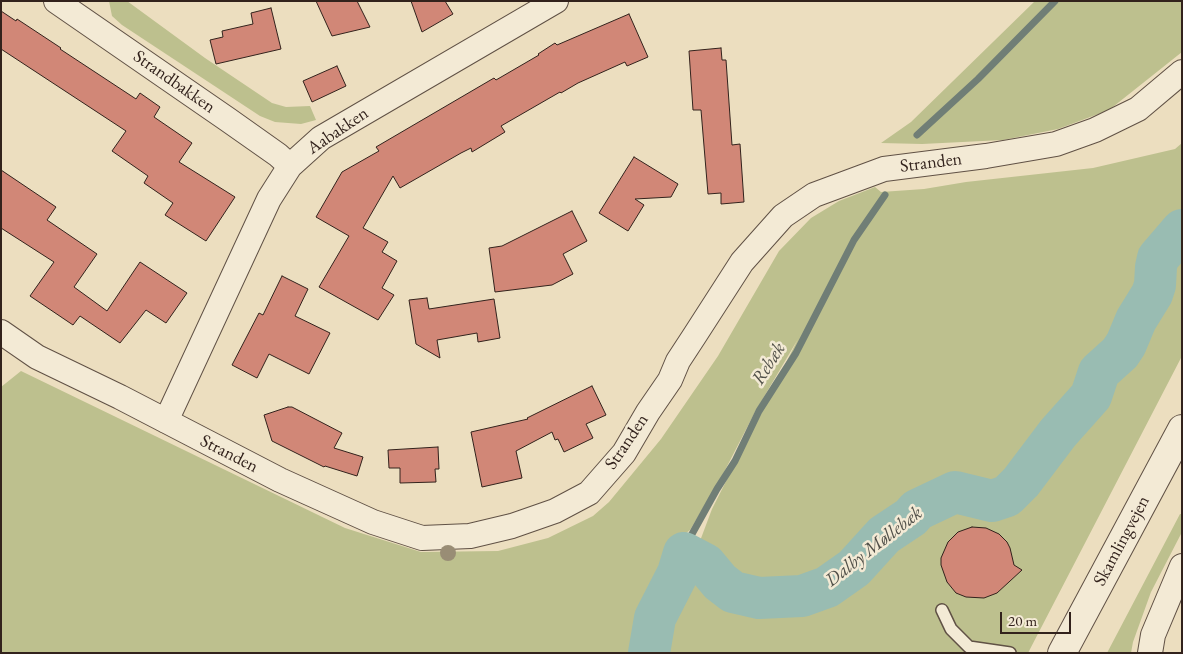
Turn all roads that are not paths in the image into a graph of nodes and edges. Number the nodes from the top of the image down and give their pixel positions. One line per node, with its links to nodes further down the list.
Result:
1 (56, 1): 3 (street, Strandbakken)
2 (556, 1): 5 (street, Aabakken)
3 (85, 9): 5 (street, Strandbakken)
4 (1182, 72): 7 (street, Stranden)
5 (290, 166): 7 (street, Aabakken)
6 (1, 332): 7 (street, Stranden)
7 (166, 421)
8 (1182, 429): 12 (street, Skamlingvejen)
9 (1182, 566): 13 (street)
10 (942, 610): 11 (lane)
11 (1010, 653)
12 (1062, 653)
13 (1150, 653)

